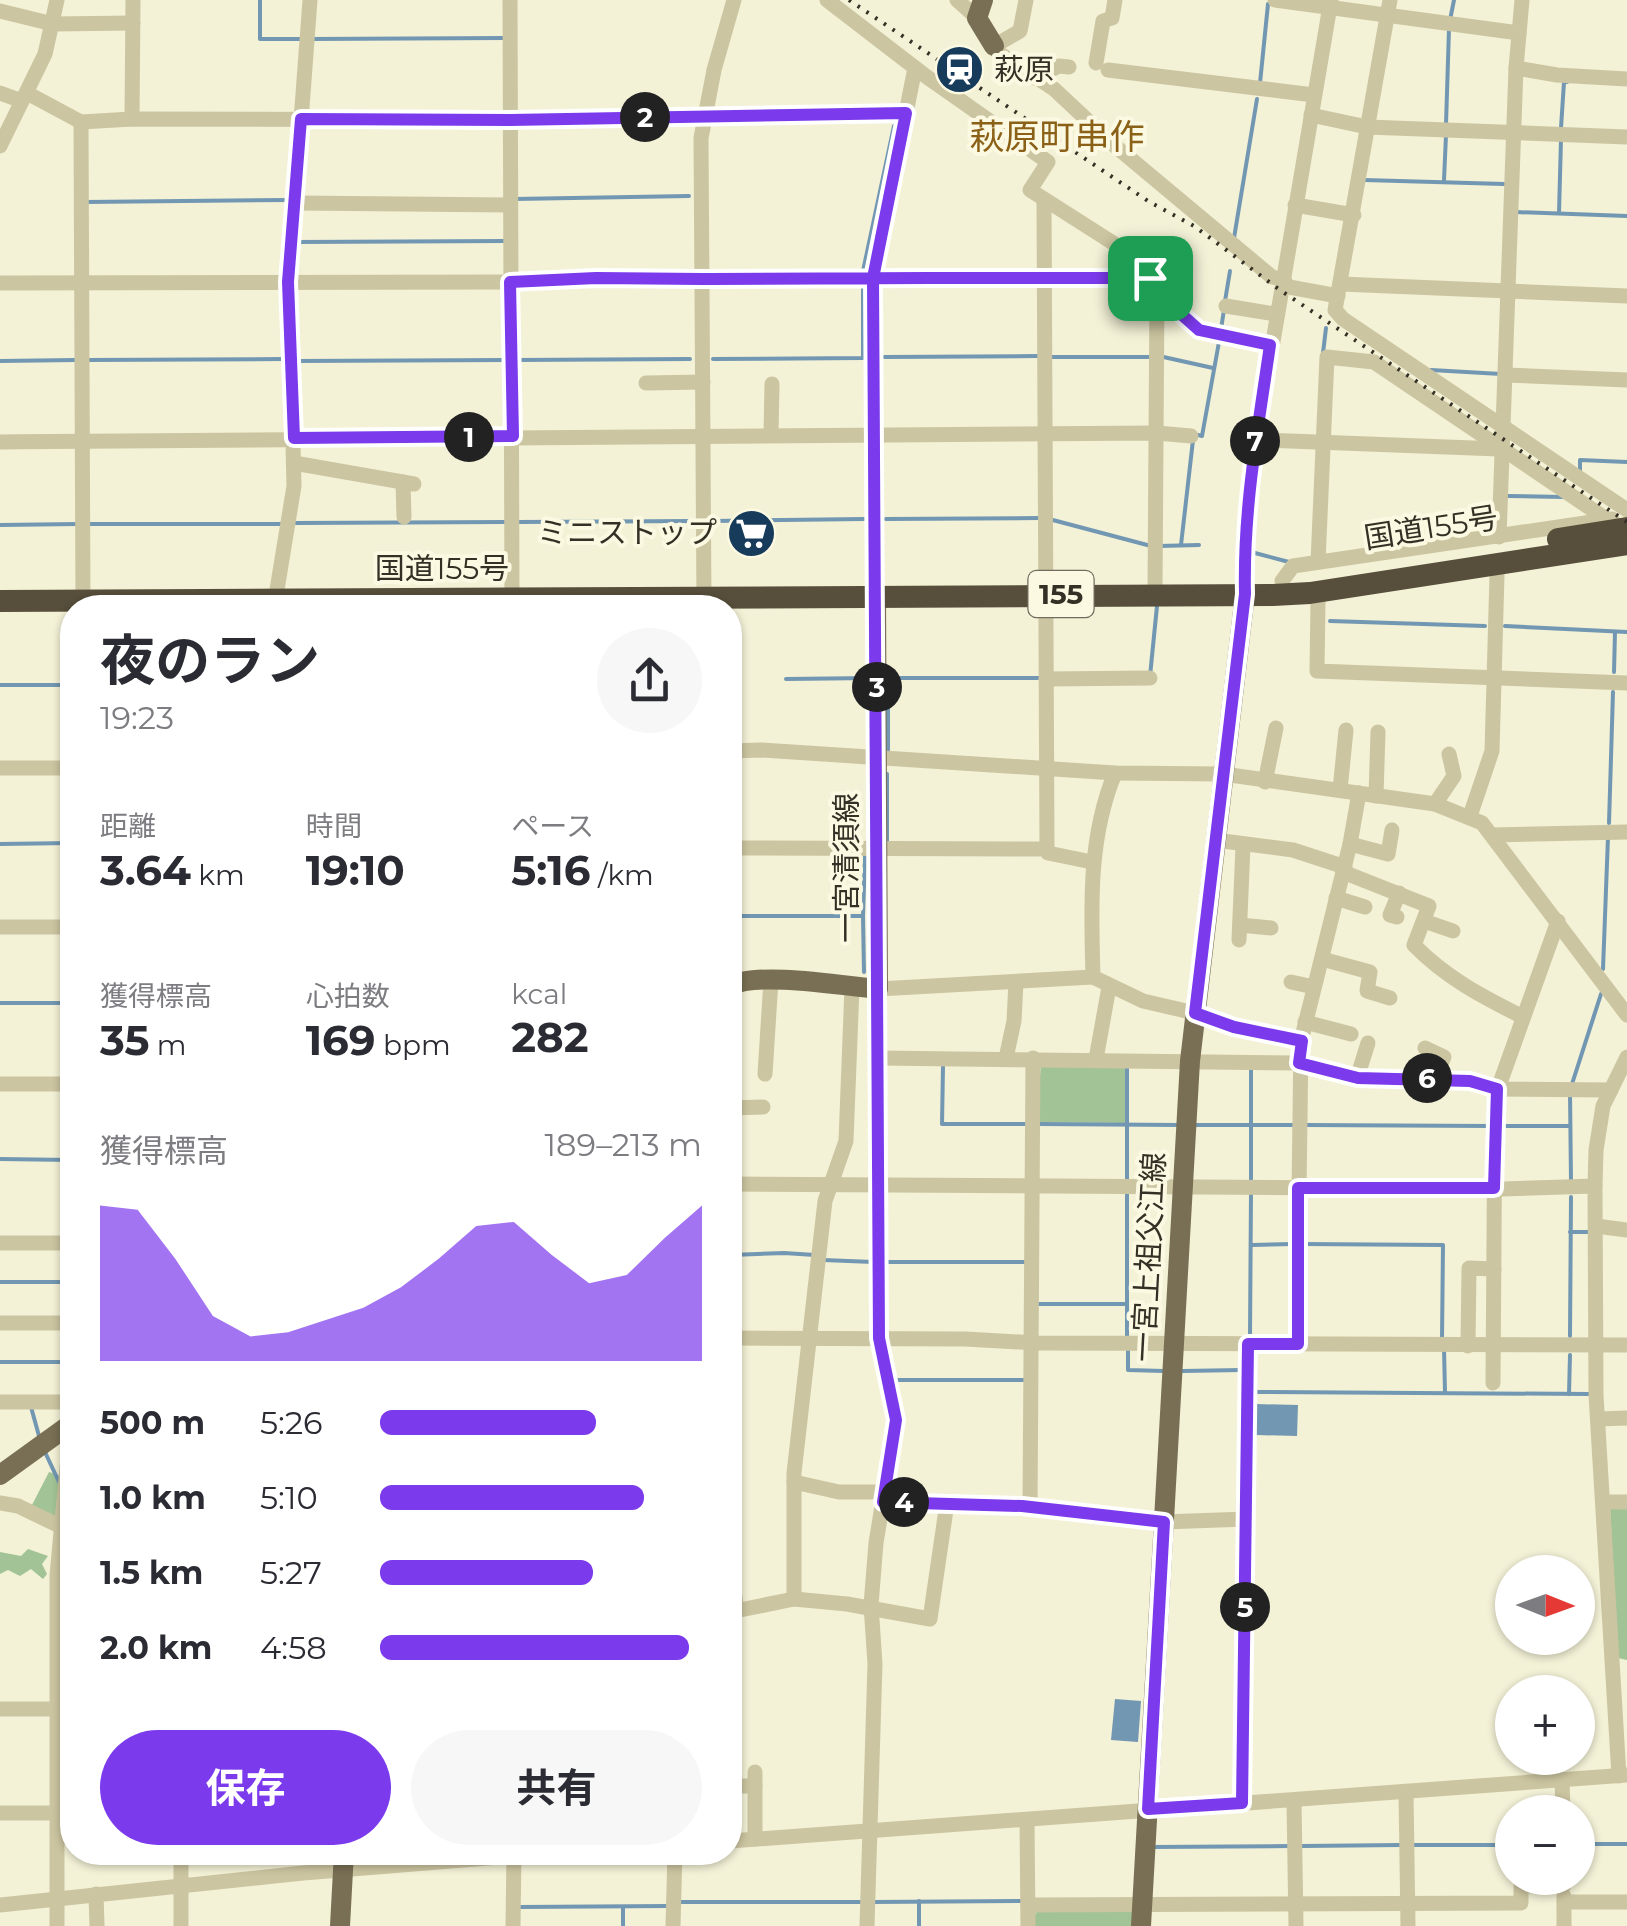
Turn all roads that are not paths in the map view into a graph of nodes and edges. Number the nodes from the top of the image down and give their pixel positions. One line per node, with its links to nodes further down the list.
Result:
1 (57, 0): 18 (street)
2 (133, 0): 17 (street)
3 (310, 0): 33 (street)
4 (510, 0): 34 (street)
5 (734, 0): 31 (street)
6 (827, 0): 22 (street)
7 (957, 0): 14 (street)
8 (1026, 0): 20 (street)
9 (1115, 0): 27 (street)
10 (1275, 0): 13 (street)
11 (1390, 0): 16 (street)
12 (1522, 0): 19 (street)
13 (1330, 4): 16 (street); 27 (street)
14 (980, 9): 20 (main road)
15 (0, 11): 18 (street)
16 (1387, 17): 19 (street); 36 (street)
17 (133, 22): 18 (street); 32 (street)
18 (52, 24): 28 (street)
19 (1519, 33): 23 (street)
20 (994, 46): 24 (street)
21 (1069, 67): 24 (street)
22 (915, 68): 29 (street); 40 (street)
23 (1516, 68): 25 (street); 37 (street)
24 (1034, 78): 48 (street)
25 (1627, 79)
26 (0, 93): 28 (street)
27 (1314, 95): 30 (street)
28 (25, 97): 35 (street); 39 (street)
29 (906, 113): 31 (street); 45 (street)
30 (1311, 115): 36 (street); 43 (street)
31 (704, 116): 34 (street); 47 (street)
32 (132, 119): 33 (street); 35 (street)
33 (301, 119): 34 (street); 41 (street)
34 (510, 120): 42 (street)
35 (81, 122): 53 (street)
36 (1367, 127): 37 (street); 44 (street)
37 (1513, 133): 38 (street); 55 (street)
38 (1627, 137)
39 (0, 146)
40 (1044, 200): 46 (street); 51 (street)
41 (295, 203): 42 (street); 49 (street)
42 (510, 205): 50 (street)
43 (1295, 206): 44 (street); 48 (street)
44 (1354, 214): 54 (street)
45 (873, 278): 46 (street); 47 (street); 71 (street)
46 (1043, 278): 51 (street); 66 (street)
47 (702, 279): 50 (street); 63 (street)
48 (1282, 280): 54 (street); 58 (street)
49 (288, 282): 50 (street); 53 (street); 73 (street)
50 (510, 282): 70 (street)
51 (1153, 282): 59 (street); 67 (street)
52 (0, 283): 53 (street)
53 (82, 283): 75 (street)
54 (1340, 290): 55 (street); 65 (street)
55 (1507, 291): 56 (street); 60 (street)
56 (1627, 296)
57 (1226, 306): 58 (street)
58 (1276, 314): 59 (street)
59 (1270, 345): 76 (street)
60 (1505, 376): 61 (street); 65 (street)
61 (1627, 380)
62 (646, 382): 63 (street)
63 (703, 382): 68 (street)
64 (772, 384): 69 (street)
65 (1503, 428): 78 (street); 80 (street)
66 (1044, 434): 67 (street); 71 (street); 91 (street)
67 (1157, 434): 72 (street); 90 (street)
68 (703, 435): 69 (street); 70 (street); 96 (street)
69 (772, 435): 71 (street)
70 (513, 436): 73 (street); 95 (street)
71 (874, 436): 97 (street)
72 (1191, 436)
73 (294, 438): 75 (street); 79 (street)
74 (0, 442): 75 (street)
75 (83, 442): 93 (street)
76 (1255, 442): 77 (street); 92 (street)
77 (1323, 442): 78 (street); 78 (street); 86 (street)
78 (1503, 449): 82 (street); 83 (street)
79 (294, 463): 81 (street); 94 (street)
80 (1627, 514): 82 (street)
81 (404, 517)
82 (1620, 527): 83 (street); 87 (highway, 国道155号 / 155)
83 (1499, 537): 86 (street)
84 (1627, 544): 87 (highway, 国道155号 / 155)
85 (1627, 554): 87 (street)
86 (1318, 562): 88 (street)
87 (1487, 564): 88 (highway, 国道155号 / 155); 89 (highway, 国道155号 / 155); 102 (street)
88 (1282, 582): 92 (highway, 国道155号 / 155)
89 (1310, 592): 92 (highway, 国道155号 / 155); 102 (street)
90 (1155, 593): 91 (highway, 国道155号 / 155); 92 (highway, 国道155号 / 155)
91 (1046, 594): 97 (highway, 国道155号 / 155); 103 (street)
92 (1245, 594): 115 (main road, 一宮上祖父江線)
93 (83, 595)
94 (276, 595)
95 (512, 595)
96 (704, 595)
97 (876, 596): 99 (highway, 国道155号 / 155); 110 (main road, 一宮清須線)
98 (0, 601): 100 (highway, 国道155号 / 155)
99 (742, 601)
100 (60, 603)
101 (1150, 678): 103 (street)
102 (1494, 678): 104 (street); 120 (street)
103 (1046, 679): 111 (street)
104 (1627, 682)
105 (1276, 728): 116 (street)
106 (1346, 730): 117 (street)
107 (1378, 732): 118 (street)
108 (742, 752): 110 (street)
109 (1449, 754): 119 (street)
110 (877, 758): 111 (street); 128 (main road, 一宮清須線)
111 (1047, 767): 114 (street); 129 (street)
112 (0, 768): 113 (street)
113 (60, 768)
114 (1115, 773): 115 (street); 130 (street)
115 (1223, 774): 116 (street); 124 (main road, 一宮上祖父江線)
116 (1265, 782): 117 (street)
117 (1340, 790): 118 (street)
118 (1368, 794): 119 (street); 125 (street)
119 (1435, 804): 120 (street)
120 (1470, 816): 123 (street)
121 (1392, 830): 125 (street)
122 (1627, 832): 123 (street)
123 (1492, 836): 137 (street)
124 (1215, 840): 126 (street); 153 (main road, 一宮上祖父江線)
125 (1350, 844): 131 (street)
126 (1242, 846): 131 (street); 140 (street)
127 (742, 848): 128 (street)
128 (877, 850): 129 (street); 151 (main road, 一宮清須線)
129 (1047, 850): 130 (street)
130 (1092, 862): 143 (street)
131 (1344, 869): 132 (street); 133 (street)
132 (1399, 893): 135 (street); 136 (street)
133 (1336, 898): 134 (street); 142 (street)
134 (1366, 907)
135 (1397, 917)
136 (1424, 921): 141 (street); 155 (street)
137 (1558, 921): 154 (street); 155 (street)
138 (0, 926): 139 (street)
139 (60, 926)
140 (1271, 928)
141 (1453, 930)
142 (1322, 959): 150 (street); 152 (street)
143 (1093, 977): 145 (street); 148 (street)
144 (771, 980): 147 (main road, 一宮清須線); 149 (main road, 一宮清須線); 170 (street)
145 (1016, 982): 151 (street); 164 (street)
146 (1291, 982): 150 (street)
147 (742, 983)
148 (1109, 986): 153 (street); 166 (street)
149 (852, 987): 151 (main road, 一宮清須線); 180 (street)
150 (1314, 987): 156 (street)
151 (878, 989): 163 (street)
152 (1390, 998)
153 (1195, 1013): 157 (street); 167 (main road, 一宮上祖父江線)
154 (1627, 1015)
155 (1523, 1018): 175 (street)
156 (1305, 1022): 158 (street); 159 (street)
157 (1249, 1030): 159 (street); 168 (street)
158 (1352, 1034)
159 (1302, 1041): 169 (street)
160 (1368, 1043): 171 (street)
161 (1425, 1048): 172 (street)
162 (1627, 1056): 176 (street)
163 (878, 1058): 164 (street); 181 (street)
164 (1006, 1058): 165 (street)
165 (1033, 1058): 166 (street); 182 (street)
166 (1096, 1059): 167 (street)
167 (1190, 1061): 168 (street); 184 (main road, 一宮上祖父江線)
168 (1248, 1062): 169 (street)
169 (1299, 1063): 171 (street); 185 (street)
170 (765, 1074)
171 (1358, 1078): 172 (street)
172 (1435, 1078): 175 (street)
173 (0, 1084): 174 (street)
174 (60, 1084)
175 (1497, 1089): 176 (street); 186 (street)
176 (1611, 1090): 183 (street)
177 (763, 1107): 178 (street)
178 (742, 1108)
179 (742, 1184): 180 (street)
180 (830, 1184): 181 (street); 196 (street)
181 (876, 1184): 182 (street); 195 (street)
182 (1031, 1186): 184 (street); 197 (street)
183 (1596, 1186): 186 (street); 187 (street)
184 (1183, 1187): 185 (street); 198 (main road, 一宮上祖父江線)
185 (1298, 1188): 186 (street); 200 (street)
186 (1494, 1188): 191 (street)
187 (1596, 1226): 188 (street); 204 (street)
188 (1627, 1230)
189 (0, 1243): 190 (street)
190 (60, 1243)
191 (1494, 1269): 202 (street); 203 (street)
192 (0, 1323): 193 (street)
193 (60, 1323)
194 (742, 1338): 196 (street)
195 (879, 1338): 196 (street); 197 (street); 213 (street)
196 (811, 1339): 212 (street)
197 (1030, 1342): 198 (street); 218 (street)
198 (1174, 1342): 199 (street); 220 (main road, 一宮上祖父江線)
199 (1248, 1344): 200 (street); 219 (street)
200 (1298, 1344): 202 (street)
201 (1627, 1345): 204 (street)
202 (1468, 1346): 203 (street)
203 (1494, 1346): 204 (street); 205 (street)
204 (1596, 1346): 208 (street)
205 (1493, 1384)
206 (0, 1402): 207 (street)
207 (60, 1402)
208 (1599, 1418): 209 (street); 214 (street)
209 (1627, 1418)
210 (60, 1432): 211 (main road)
211 (0, 1475)
212 (794, 1482): 213 (street); 224 (street)
213 (884, 1497): 217 (street); 226 (street)
214 (1604, 1502): 215 (street); 227 (street)
215 (1627, 1502)
216 (0, 1503): 221 (street)
217 (947, 1503): 218 (street); 226 (street)
218 (1030, 1507): 220 (street)
219 (1246, 1519): 220 (street); 237 (street)
220 (1164, 1522): 238 (main road, 一宮上祖父江線)
221 (60, 1526)
222 (60, 1566): 223 (street)
223 (60, 1594)
224 (794, 1600): 225 (street); 226 (street)
225 (742, 1610)
226 (871, 1610): 242 (street)
227 (1620, 1664): 231 (street)
228 (0, 1709): 229 (street)
229 (60, 1709)
230 (60, 1774): 240 (street)
231 (1623, 1775): 232 (street)
232 (1562, 1780): 234 (street); 235 (street)
233 (742, 1783): 243 (street)
234 (1406, 1793): 236 (street); 257 (street)
235 (1562, 1795)
236 (1294, 1801): 237 (street); 258 (street)
237 (1242, 1803): 238 (street)
238 (1148, 1809): 241 (street); 261 (main road, 一宮上祖父江線)
239 (0, 1812): 240 (street)
240 (57, 1813): 255 (street)
241 (1027, 1820): 242 (street); 260 (street)
242 (868, 1832): 243 (street); 268 (street)
243 (755, 1840): 244 (street)
244 (742, 1841)
245 (181, 1865): 250 (street)
246 (318, 1865): 250 (street)
247 (343, 1865): 265 (main road)
248 (514, 1865): 266 (street)
249 (674, 1865): 267 (street)
250 (181, 1887): 251 (street); 264 (street)
251 (96, 1894): 255 (street); 263 (street)
252 (1521, 1895): 257 (street)
253 (1564, 1895): 272 (street)
254 (1595, 1895): 256 (street)
255 (57, 1900): 259 (street); 262 (street)
256 (1627, 1902)
257 (1407, 1903): 258 (street); 271 (street)
258 (1296, 1904): 261 (street); 270 (street)
259 (0, 1905)
260 (1028, 1905): 261 (street); 269 (street)
261 (1142, 1916)
262 (57, 1926)
263 (98, 1926)
264 (181, 1926)
265 (340, 1926)
266 (514, 1926)
267 (673, 1926)
268 (867, 1926)
269 (1028, 1926)
270 (1296, 1926)
271 (1408, 1926)
272 (1564, 1926)

